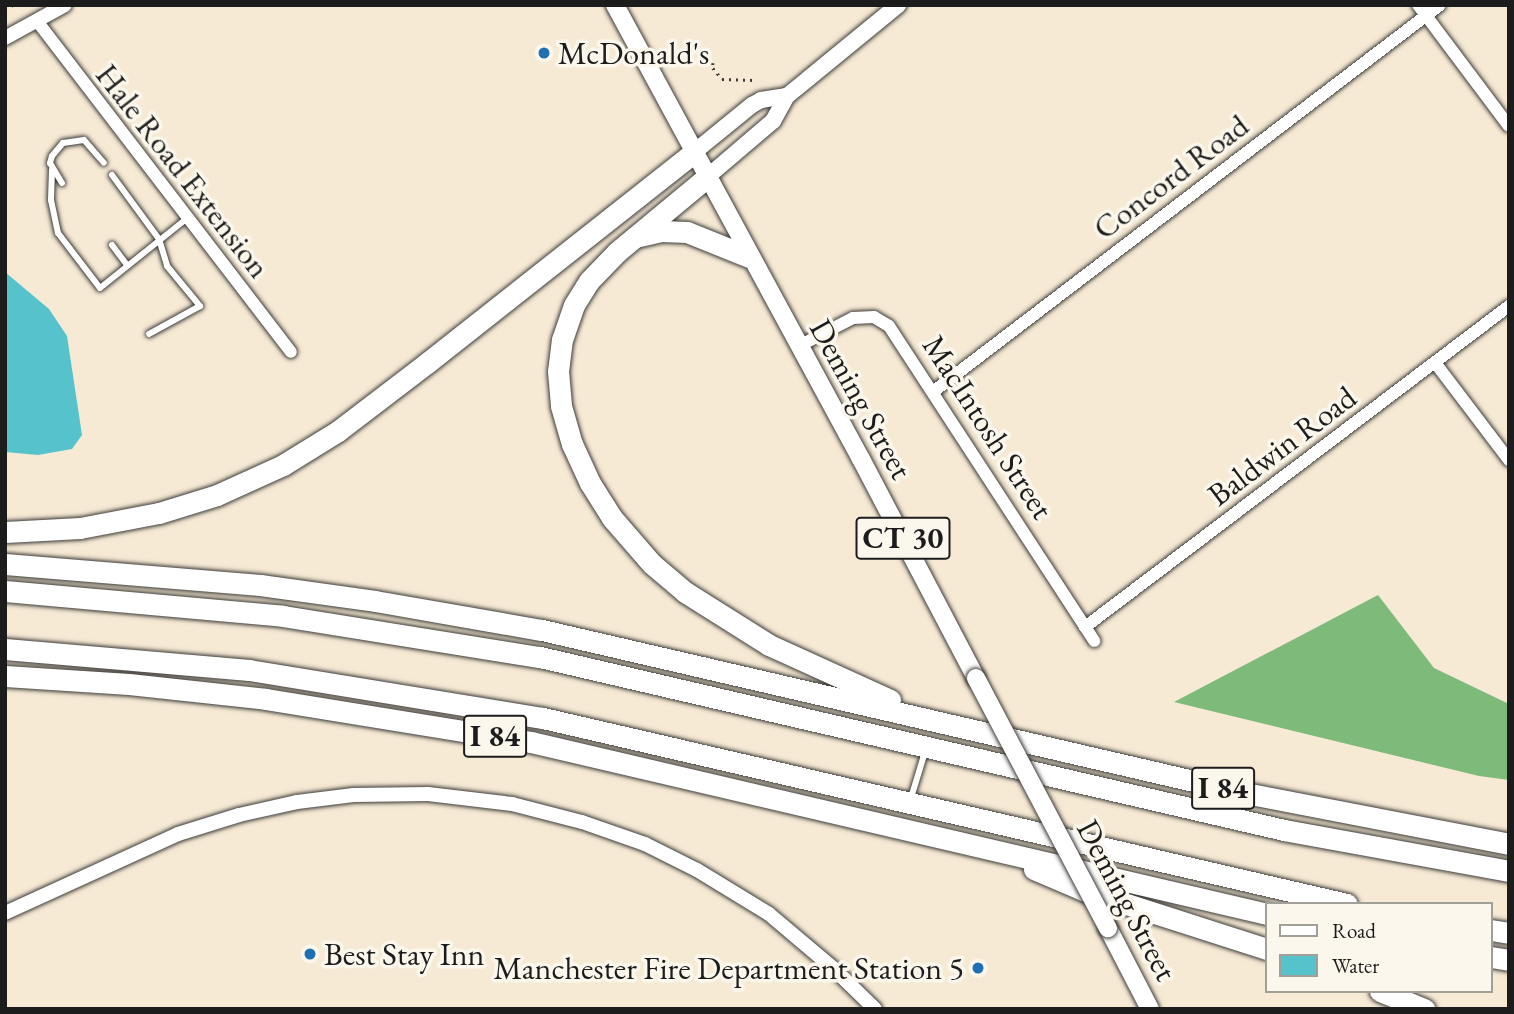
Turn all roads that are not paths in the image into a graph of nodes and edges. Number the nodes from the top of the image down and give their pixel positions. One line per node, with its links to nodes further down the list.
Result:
1 (65, 5): 6 (street)
2 (615, 5): 10 (main road, Deming Street / CT 30)
3 (898, 5): 8 (main road)
4 (1440, 5): 5 (street, Concord Road)
5 (1422, 10): 9 (street); 27 (street, Concord Road)
6 (37, 21): 7 (street); 16 (street, Hale Road Extension)
7 (5, 38)
8 (787, 96): 10 (main road); 14 (main road)
9 (1509, 126)
10 (693, 153): 14 (main road, Deming Street / CT 30); 29 (highway)
11 (104, 163): 12 (lane)
12 (52, 170): 15 (lane); 21 (lane)
13 (112, 175): 18 (lane)
14 (706, 178): 17 (highway); 20 (main road, Deming Street / CT 30)
15 (62, 183)
16 (186, 219): 18 (lane); 25 (street, Hale Road Extension)
17 (633, 237): 20 (highway); 36 (highway)
18 (159, 239): 21 (lane); 23 (lane)
19 (111, 245): 21 (lane)
20 (749, 257): 24 (main road, Deming Street / CT 30)
21 (127, 265)
22 (1509, 306): 26 (street, Baldwin Road)
23 (149, 334)
24 (799, 346): 27 (street, MacIntosh Street); 48 (main road, Deming Street / CT 30, bridge)
25 (291, 352)
26 (1436, 364): 28 (street); 32 (street, Baldwin Road)
27 (934, 391): 32 (street, MacIntosh Street)
28 (1509, 460)
29 (5, 532)
30 (5, 564): 36 (highway, I 84)
31 (5, 590): 37 (highway)
32 (1085, 627): 33 (street, MacIntosh Street)
33 (1094, 641)
34 (5, 649): 38 (highway)
35 (5, 676): 40 (highway, I 84)
36 (940, 722): 39 (highway, I 84)
37 (926, 746): 38 (lane); 41 (highway)
38 (910, 802): 42 (highway)
39 (1509, 844)
40 (977, 846): 44 (highway, I 84); 45 (highway)
41 (1509, 872)
42 (1338, 902)
43 (5, 913): 47 (street)
44 (1266, 914)
45 (1266, 949)
46 (1385, 993): 49 (highway)
47 (875, 1009)
48 (1150, 1009)
49 (1424, 1009)

